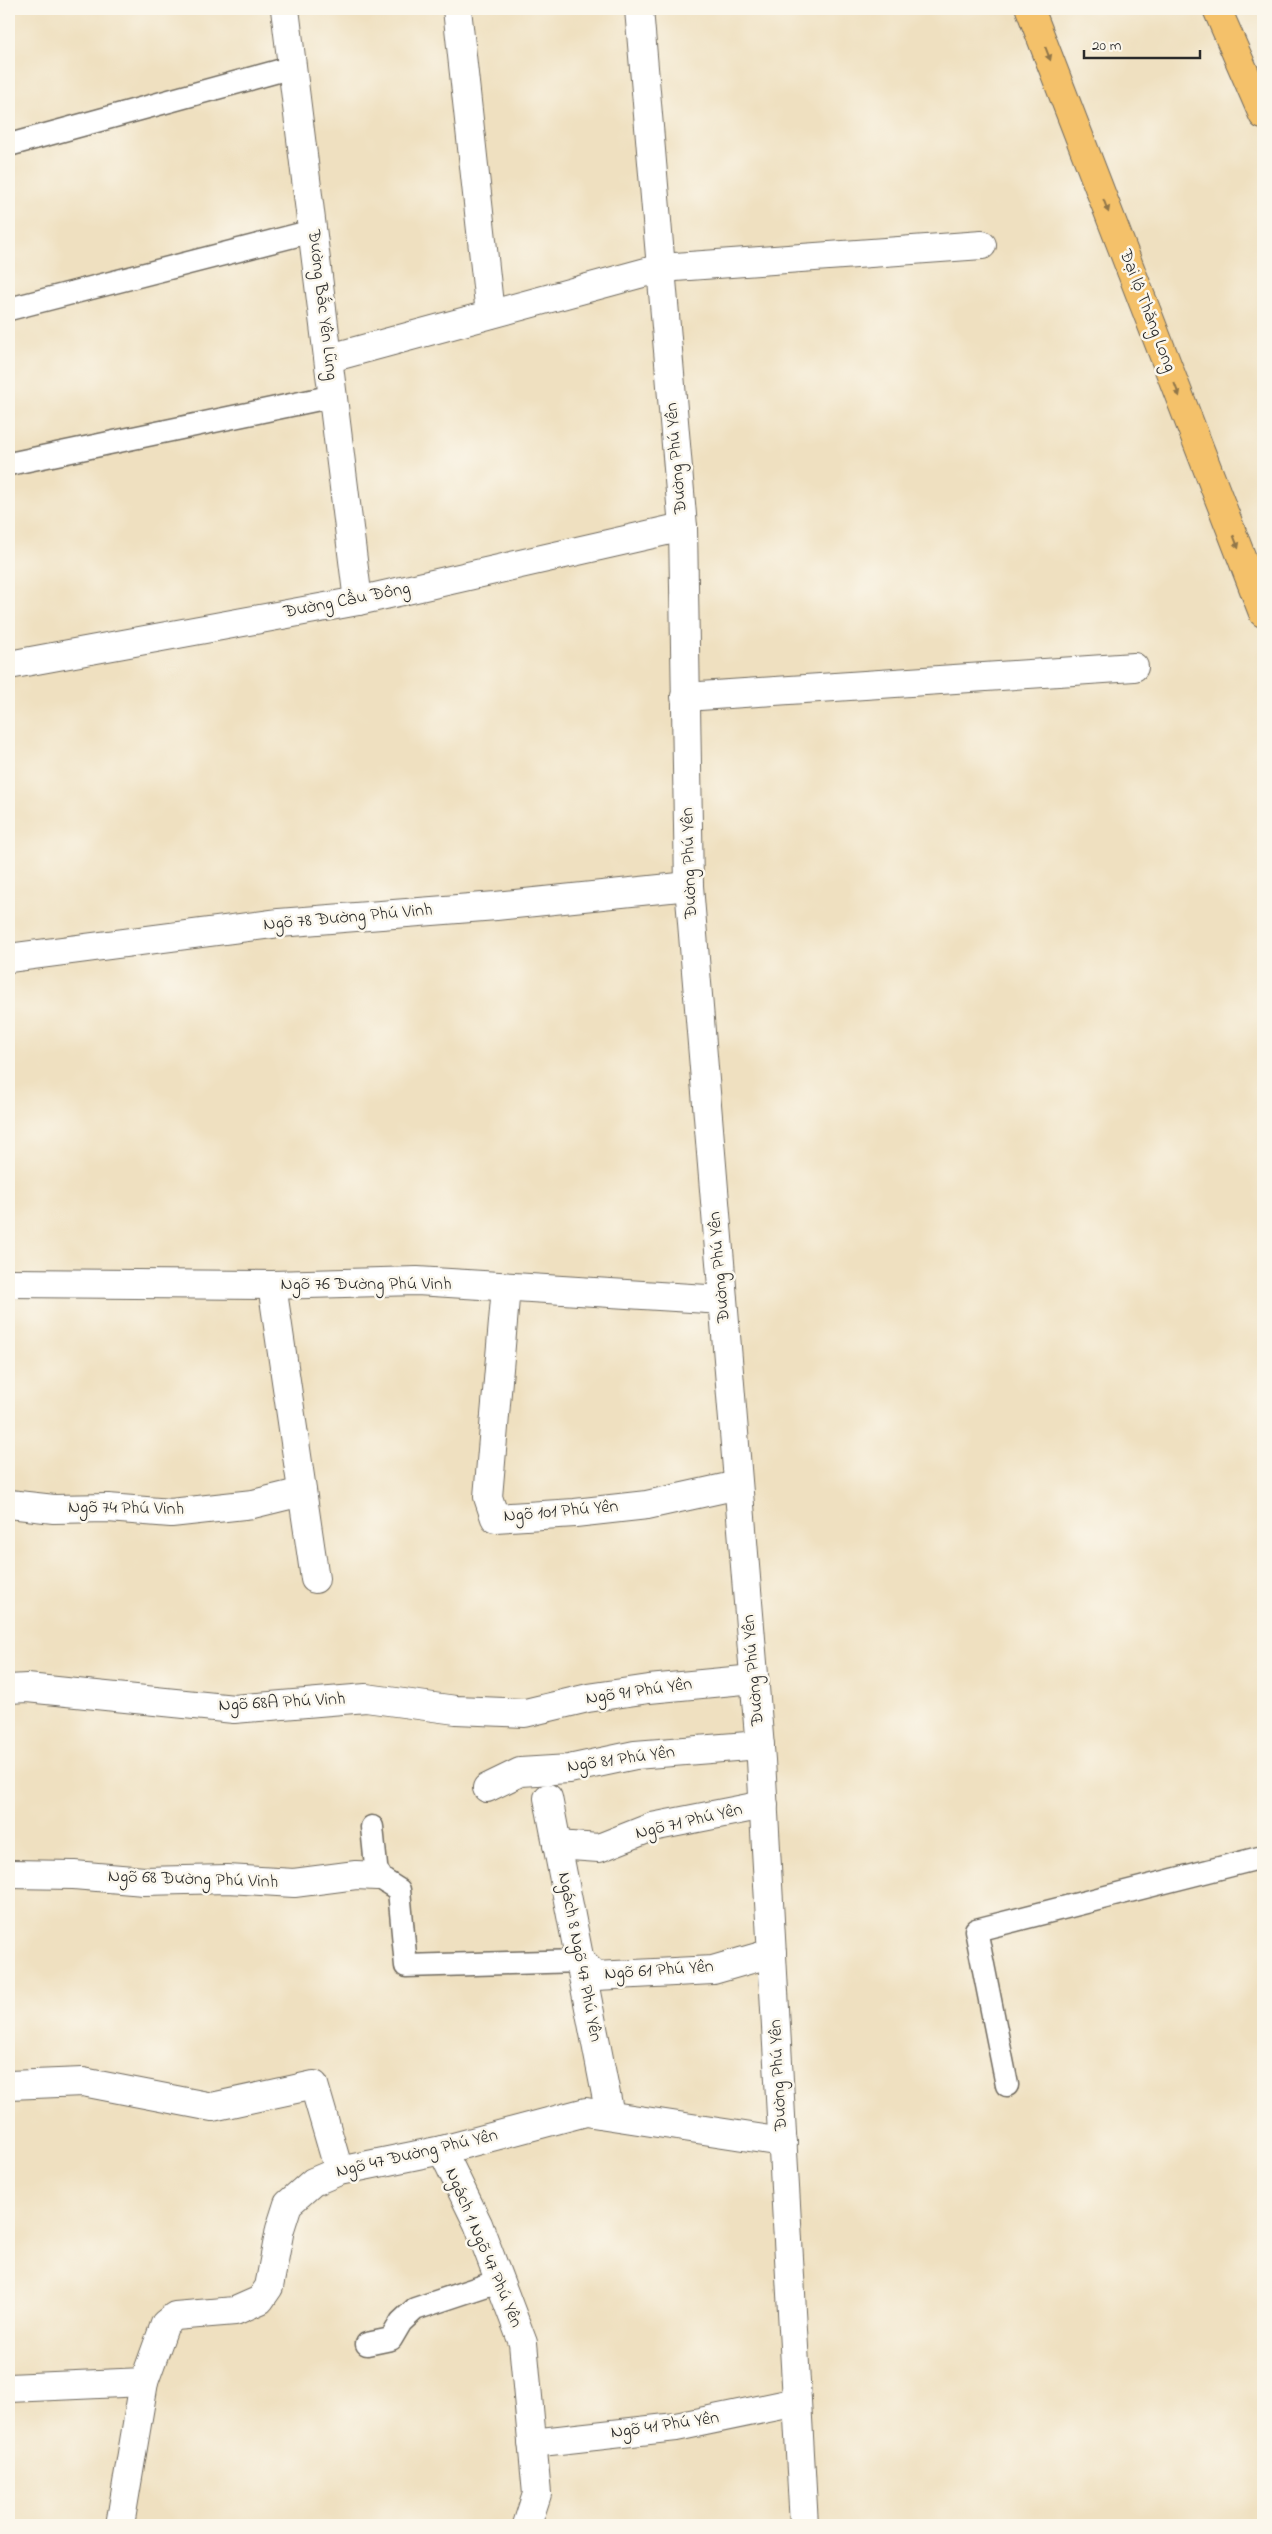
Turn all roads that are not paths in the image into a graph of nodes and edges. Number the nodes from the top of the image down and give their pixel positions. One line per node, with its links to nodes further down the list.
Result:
1 (285, 9): 6 (street, Đường Bắc Yên Lũng)
2 (457, 9): 13 (street)
3 (639, 9): 11 (street, Đường Phú Yên)
4 (1030, 9): 19 (main road, Đại lộ Thăng Long, one-way to 19)
5 (1217, 9): 7 (main road)
6 (293, 67): 8 (lane); 9 (street, Đường Bắc Yên Lũng)
7 (1263, 115)
8 (9, 145)
9 (313, 231): 12 (lane); 14 (street, Đường Bắc Yên Lũng)
10 (982, 245): 11 (street)
11 (661, 268): 13 (street); 17 (street, Đường Phú Yên)
12 (9, 310)
13 (490, 314): 14 (street)
14 (330, 358): 15 (street, Đường Bắc Yên Lũng)
15 (334, 396): 16 (lane); 18 (street, Đường Bắc Yên Lũng)
16 (9, 464)
17 (683, 527): 18 (street, Đường Cầu Đông); 22 (street, Đường Phú Yên)
18 (358, 601): 20 (street, Đường Cầu Đông)
19 (1263, 613)
20 (9, 665)
21 (1134, 667): 22 (street)
22 (685, 697): 23 (street, Đường Phú Yên)
23 (689, 886): 24 (street, Ngõ 78 Đường Phú Vinh); 28 (street, Đường Phú Yên)
24 (9, 958)
25 (9, 1283): 26 (street, Ngõ 76 Đường Phú Vinh)
26 (272, 1285): 27 (street, Ngõ 76 Đường Phú Vinh); 30 (street)
27 (506, 1286): 28 (street, Ngõ 76 Đường Phú Vinh); 29 (street, Ngõ 101 Phú Yên)
28 (723, 1300): 29 (street, Đường Phú Yên)
29 (738, 1485): 33 (street, Đường Phú Yên)
30 (302, 1492): 31 (street, Ngõ 74 Phú Vinh); 32 (street)
31 (9, 1504)
32 (315, 1580)
33 (754, 1679): 35 (street, Ngõ 91 Phú Yên); 36 (street, Đường Phú Yên)
34 (9, 1689): 35 (street, Ngõ 68A Phú Vinh)
35 (525, 1712)
36 (760, 1746): 37 (street, Ngõ 81 Phú Yên); 39 (street, Đường Phú Yên)
37 (486, 1788)
38 (548, 1798): 41 (street, Ngách 8 Ngõ 47 Phú Yên)
39 (764, 1805): 41 (street, Ngõ 71 Phú Yên); 45 (street, Đường Phú Yên)
40 (372, 1827): 44 (lane)
41 (557, 1845): 46 (street, Ngách 8 Ngõ 47 Phú Yên)
42 (1263, 1857): 48 (lane)
43 (9, 1874): 44 (street, Ngõ 68 Đường Phú Vinh)
44 (377, 1876): 46 (lane)
45 (772, 1953): 46 (street, Ngõ 61 Phú Yên); 50 (street, Đường Phú Yên)
46 (580, 1961): 49 (street, Ngách 8 Ngõ 47 Phú Yên)
47 (9, 2085): 52 (street)
48 (1007, 2085)
49 (610, 2115): 50 (street, Ngõ 47 Đường Phú Yên); 51 (street, Ngõ 47 Đường Phú Yên)
50 (783, 2142): 57 (street, Đường Phú Yên)
51 (442, 2150): 52 (street, Ngõ 47 Đường Phú Yên); 53 (street, Ngách 1 Ngõ 47 Phú Yên)
52 (339, 2171): 55 (street, Ngõ 47 Đường Phú Yên)
53 (499, 2281): 54 (lane); 58 (street, Ngách 1 Ngõ 47 Phú Yên)
54 (367, 2344)
55 (144, 2382): 56 (street); 59 (street, Ngõ 47 Đường Phú Yên)
56 (9, 2388)
57 (797, 2402): 58 (street, Ngõ 41 Phú Yên); 61 (street, Đường Phú Yên)
58 (532, 2443): 60 (street, Ngách 1 Ngõ 47 Phú Yên)
59 (120, 2525)
60 (527, 2525)
61 (804, 2525)

